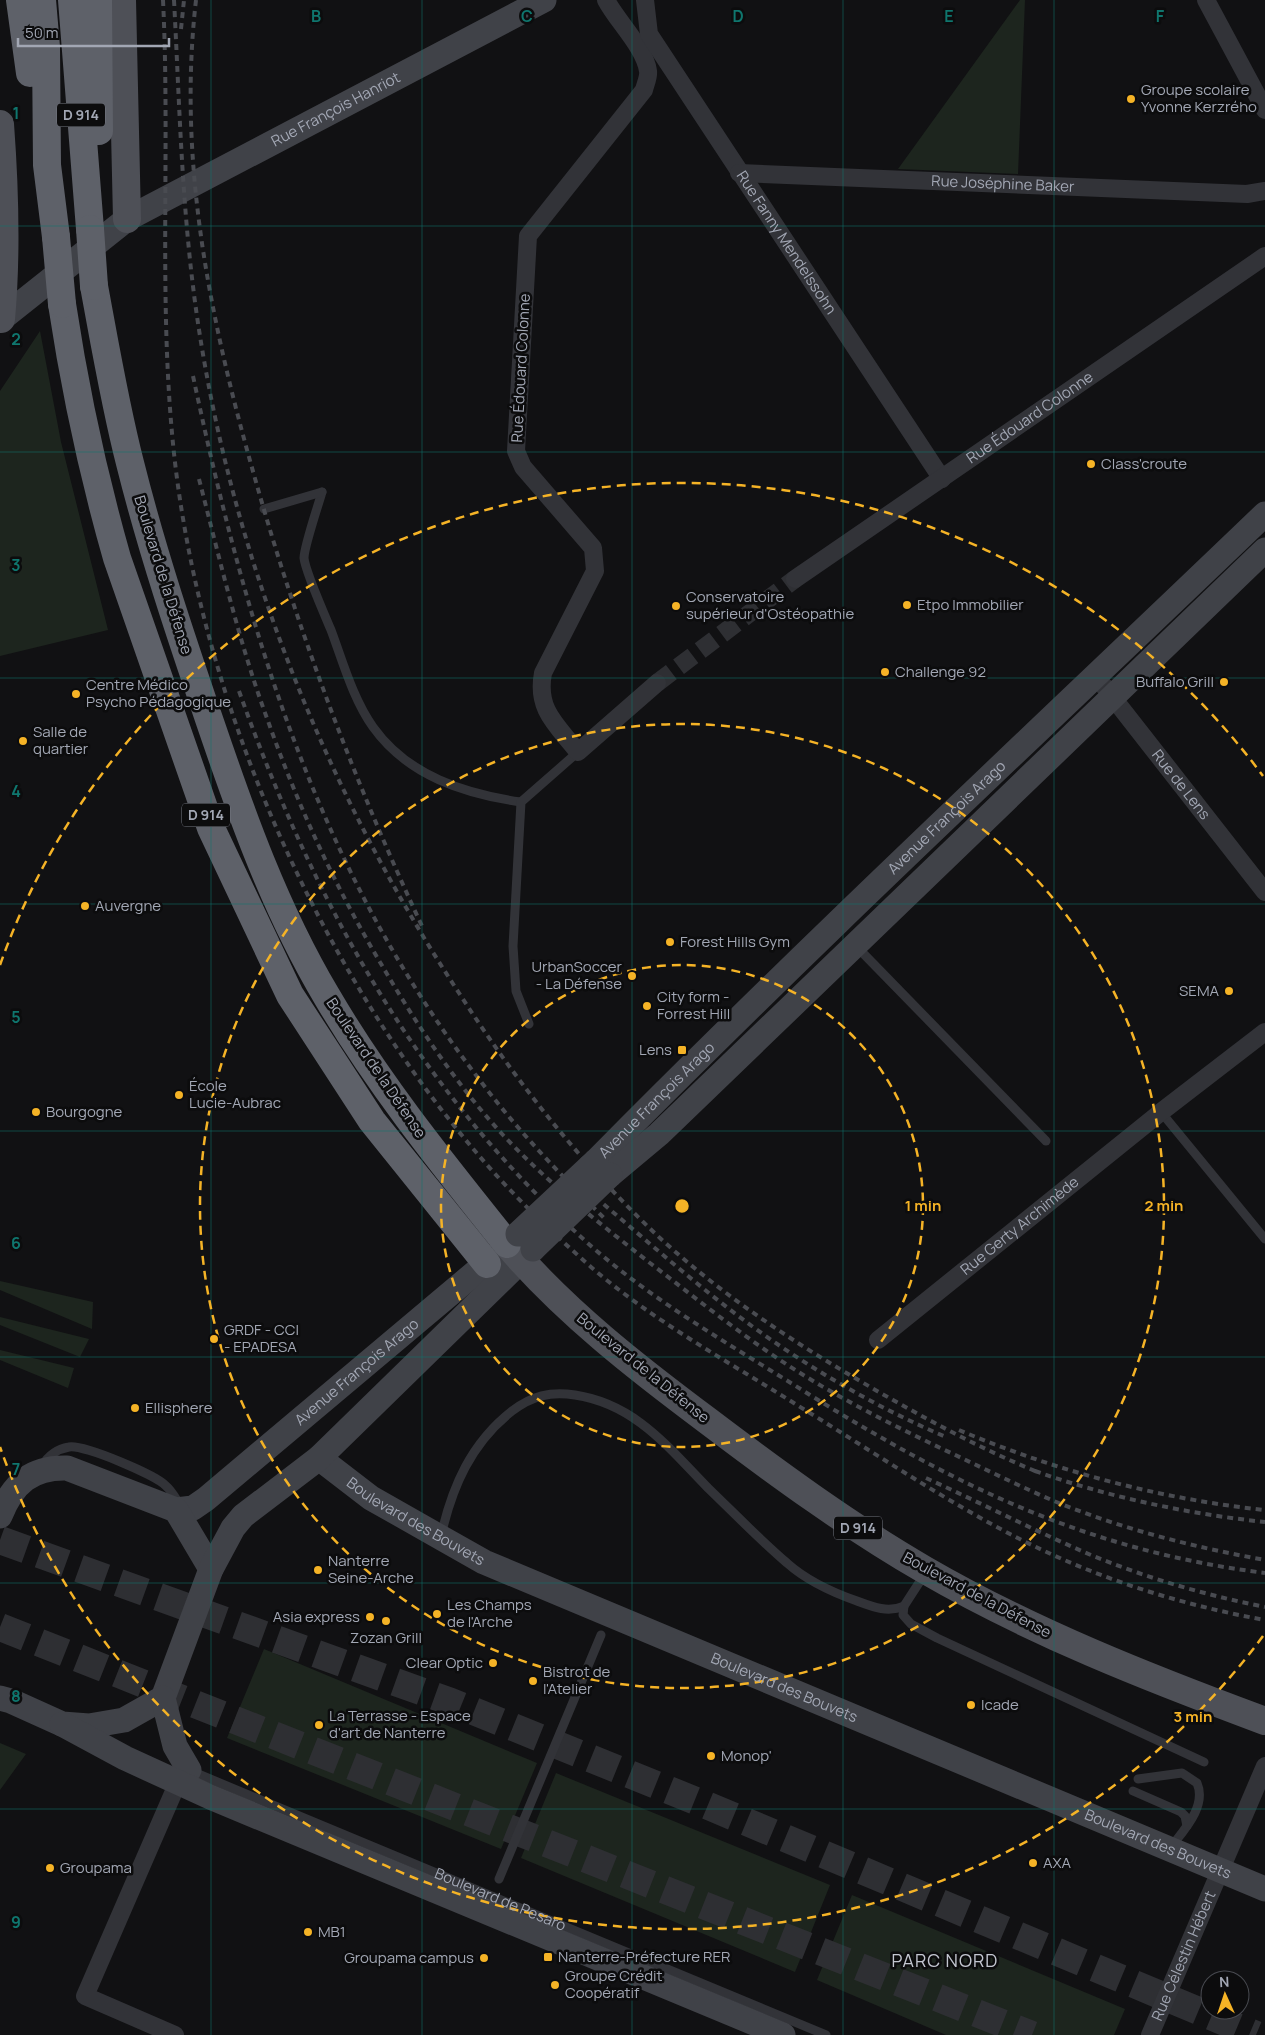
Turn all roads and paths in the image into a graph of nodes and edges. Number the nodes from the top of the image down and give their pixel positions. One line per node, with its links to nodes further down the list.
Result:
1 (20, 0): 12 (highway)
2 (42, 0): 12 (highway, Boulevard de la Défense / D 914)
3 (72, 0): 16 (highway, Boulevard de la Défense / D 914)
4 (98, 0): 16 (highway)
5 (122, 0): 15 (main road)
6 (544, 0): 15 (main road, Rue François Hanriot)
7 (606, 0): 27 (street, Rue Édouard Colonne)
8 (645, 0): 13 (street, Rue Fanny Mendelssohn)
9 (1206, 0): 10 (street)
10 (1265, 110)
11 (0, 124): 18 (main road)
12 (46, 165): 38 (highway, Boulevard de la Défense / D 914, bridge)
13 (739, 173): 14 (street, Rue Joséphine Baker); 19 (street, Rue Fanny Mendelssohn)
14 (1265, 191)
15 (127, 219): 18 (main road, Rue François Hanriot)
16 (90, 230): 37 (highway, Boulevard de la Défense / D 914, bridge)
17 (1265, 256): 19 (street, Rue Édouard Colonne)
18 (0, 320)
19 (942, 479): 23 (street, Rue Édouard Colonne)
20 (264, 509): 28 (lane)
21 (1265, 514): 24 (main road, Avenue François Arago)
22 (1265, 550): 26 (main road, Avenue François Arago)
23 (795, 579)
24 (1096, 676): 26 (street, Rue de Lens); 35 (main road, Avenue François Arago)
25 (658, 683): 27 (street)
26 (1113, 697): 29 (street, Rue de Lens); 30 (main road, Avenue François Arago)
27 (578, 752): 28 (lane)
28 (521, 802): 31 (lane)
29 (1265, 892)
30 (856, 946): 34 (lane); 35 (main road, Avenue François Arago)
31 (529, 1024)
32 (1265, 1032): 33 (street, Rue Gerty Archimède)
33 (1161, 1112): 36 (lane); 39 (street, Rue Gerty Archimède)
34 (1046, 1141)
35 (603, 1168): 37 (main road, Avenue François Arago, bridge)
36 (1265, 1239)
37 (520, 1247): 38 (main road, Avenue François Arago); 40 (main road, Avenue François Arago); 45 (main road, Boulevard de la Défense / D 914)
38 (487, 1264): 41 (main road, Avenue François Arago)
39 (878, 1340)
40 (319, 1458): 43 (main road, Boulevard des Bouvets); 44 (main road, Avenue François Arago)
41 (180, 1510): 42 (main road); 44 (main road)
42 (0, 1516)
43 (440, 1539): 46 (lane); 58 (main road, Boulevard des Bouvets)
44 (212, 1569): 49 (main road, Avenue François Arago)
45 (927, 1571): 46 (lane); 50 (main road, Boulevard de la Défense / D 914)
46 (904, 1606): 52 (lane)
47 (600, 1636): 60 (lane)
48 (0, 1698): 51 (main road, Boulevard de Pesaro)
49 (163, 1698): 51 (main road); 54 (main road)
50 (1265, 1721)
51 (62, 1724): 54 (main road, Boulevard de Pesaro)
52 (1204, 1762)
53 (1265, 1766): 59 (street, Rue Célestin Hébert)
54 (183, 1776): 62 (street); 63 (main road, Boulevard de Pesaro); 64 (lane, Boulevard de Pesaro)
55 (1138, 1779): 57 (lane)
56 (1133, 1791): 57 (lane)
57 (1187, 1826): 58 (lane)
58 (1169, 1850): 59 (main road, Boulevard des Bouvets)
59 (1220, 1870): 61 (main road, Boulevard des Bouvets); 65 (street, Rue Célestin Hébert)
60 (499, 1879)
61 (1265, 1889)
62 (175, 2035)
63 (783, 2035)
64 (826, 2035)
65 (1150, 2035)

